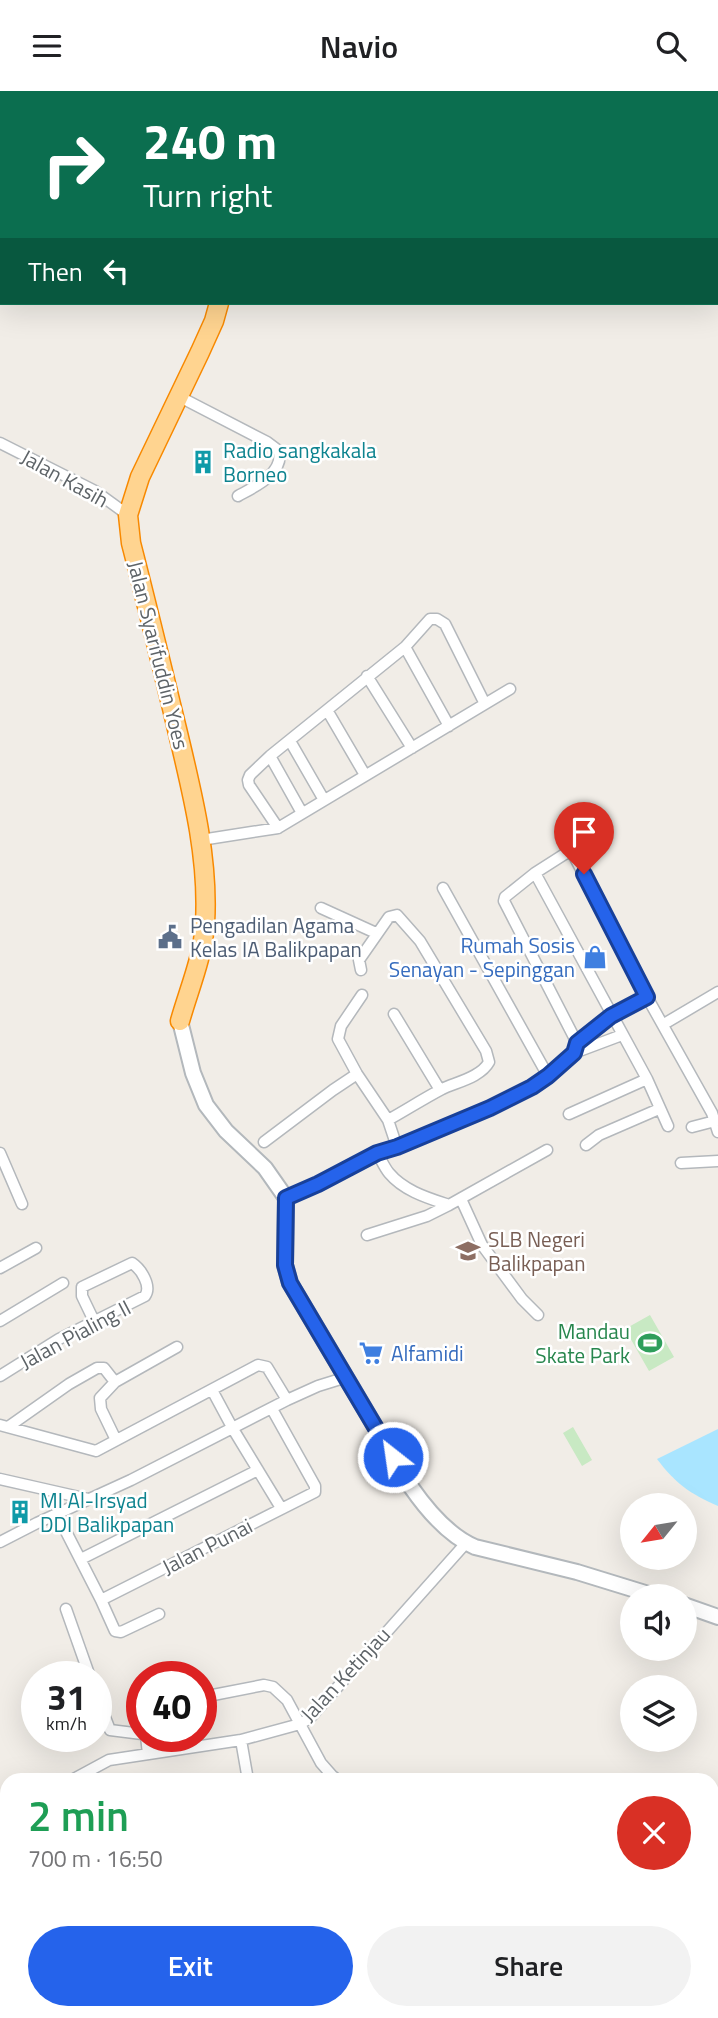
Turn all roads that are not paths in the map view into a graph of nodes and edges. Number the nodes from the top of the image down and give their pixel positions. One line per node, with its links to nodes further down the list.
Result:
1 (218, 305): 2 (highway, Jalan Syarifuddin Yoes)
2 (178, 396): 4 (street); 5 (highway, Jalan Syarifuddin Yoes)
3 (0, 443): 5 (street, Jalan Kasih)
4 (237, 496)
5 (128, 515): 20 (highway, Jalan Syarifuddin Yoes)
6 (405, 647): 7 (street); 9 (street); 11 (street)
7 (368, 676): 10 (street); 13 (street)
8 (510, 689): 9 (street)
9 (485, 704): 11 (street)
10 (327, 710): 12 (street); 15 (street)
11 (449, 726): 13 (street)
12 (290, 741): 14 (street); 16 (street)
13 (412, 748): 15 (street)
14 (270, 756): 17 (street); 18 (street)
15 (365, 775): 16 (street)
16 (324, 800): 17 (street)
17 (302, 813): 18 (street)
18 (278, 828): 20 (street)
19 (604, 836): 21 (street)
20 (201, 840): 32 (highway, Jalan Syarifuddin Yoes)
21 (571, 850): 22 (street); 29 (street)
22 (534, 873): 31 (street); 35 (street)
23 (443, 888): 37 (street)
24 (321, 908): 25 (street)
25 (376, 933): 26 (street); 39 (street)
26 (361, 970)
27 (718, 992): 33 (street)
28 (362, 995): 36 (street)
29 (647, 997): 31 (street); 33 (street)
30 (394, 1014): 39 (street)
31 (611, 1016): 34 (street); 35 (street)
32 (180, 1021): 55 (street)
33 (664, 1024): 43 (street)
34 (622, 1035): 35 (street); 38 (street)
35 (575, 1048): 37 (street)
36 (358, 1074): 42 (street); 47 (street)
37 (548, 1076): 49 (street)
38 (646, 1079): 40 (street); 41 (street)
39 (440, 1090): 42 (street)
40 (660, 1109): 44 (street); 48 (street)
41 (569, 1114)
42 (388, 1120): 49 (street)
43 (715, 1121): 45 (street); 46 (street)
44 (668, 1126)
45 (692, 1127)
46 (718, 1132)
47 (264, 1142)
48 (586, 1145)
49 (397, 1147): 52 (street)
50 (547, 1150): 56 (street)
51 (0, 1153): 57 (street)
52 (377, 1153): 55 (street); 58 (street)
53 (718, 1161): 54 (street)
54 (681, 1163)
55 (286, 1198): 68 (street)
56 (461, 1199): 58 (street); 63 (street)
57 (22, 1204)
58 (449, 1205): 59 (street)
59 (367, 1235)
60 (36, 1248): 61 (street)
61 (0, 1268)
62 (63, 1283): 64 (street)
63 (538, 1315)
64 (0, 1321)
65 (94, 1321): 65 (street, Jalan Pialing II); 67 (street, Jalan Pialing II)
66 (177, 1347): 69 (street)
67 (0, 1376)
68 (347, 1377): 71 (street); 82 (street)
69 (115, 1382): 73 (street); 75 (street)
70 (212, 1390): 71 (street); 74 (street); 75 (street)
71 (287, 1400): 72 (street)
72 (272, 1409): 74 (street); 79 (street, Jalan Punai)
73 (4, 1426): 75 (street)
74 (233, 1429): 76 (street); 78 (street)
75 (116, 1440)
76 (258, 1469): 79 (street); 83 (street)
77 (0, 1479): 78 (street)
78 (89, 1499): 80 (street)
79 (281, 1508): 85 (street, Jalan Punai)
80 (57, 1514): 81 (street); 83 (street)
81 (0, 1542)
82 (466, 1543): 84 (street); 92 (street, Jalan Ketinjau)
83 (81, 1559): 85 (street)
84 (620, 1585)
85 (102, 1600): 88 (street)
86 (66, 1609): 90 (street)
87 (697, 1610): 89 (street)
88 (159, 1613)
89 (718, 1617)
90 (84, 1661)
91 (217, 1694): 92 (street)
92 (300, 1724): 93 (street, Jalan Ketinjau); 97 (street)
93 (241, 1740): 94 (street, Jalan Ketinjau); 96 (street)
94 (148, 1753): 95 (street, Jalan Ketinjau)
95 (91, 1773)
96 (247, 1773)
97 (330, 1773)

